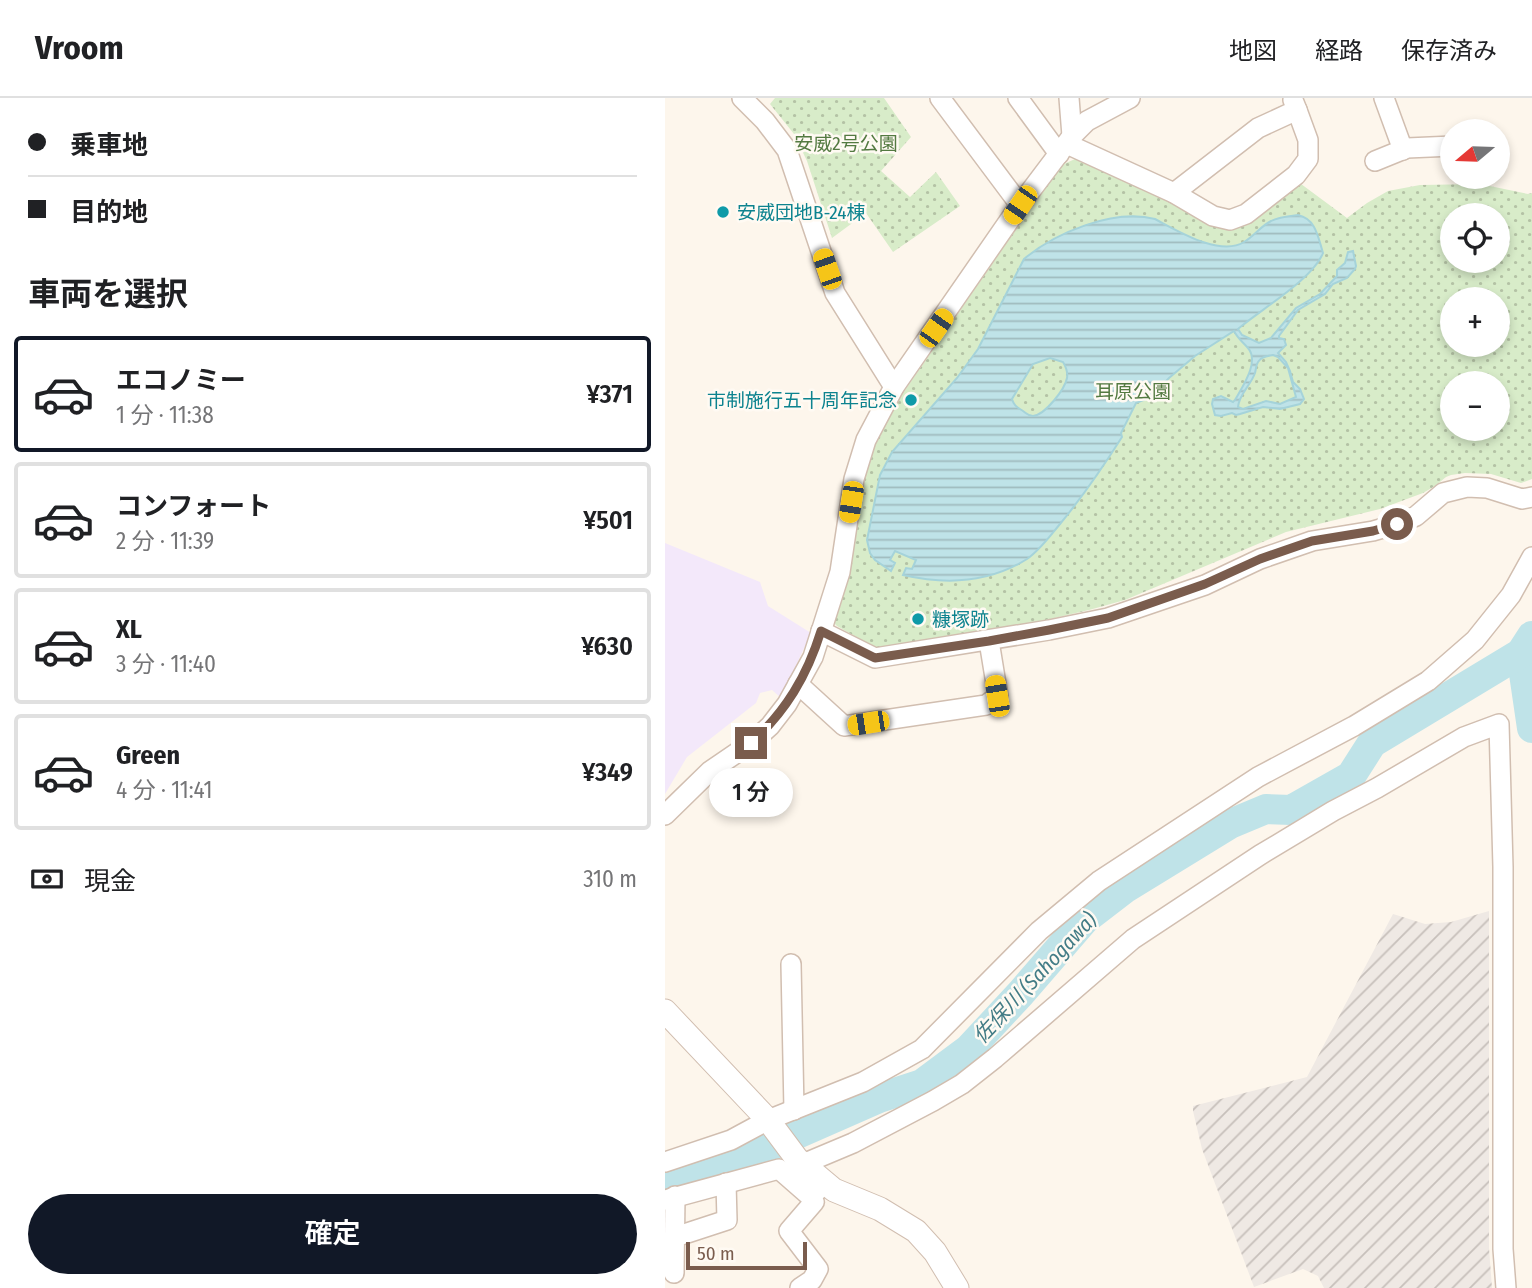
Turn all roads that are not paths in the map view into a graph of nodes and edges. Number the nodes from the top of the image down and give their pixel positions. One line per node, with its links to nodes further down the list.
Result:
1 (742, 98): 14 (street)
2 (940, 98): 13 (street)
3 (1018, 98): 8 (street)
4 (1069, 98): 8 (street)
5 (1130, 98): 8 (street)
6 (1384, 98): 10 (street)
7 (1295, 104): 12 (street); 12 (street)
8 (1066, 145): 12 (street); 13 (street)
9 (1440, 147): 10 (street)
10 (1403, 150): 11 (street)
11 (1375, 161)
12 (1174, 193)
13 (1020, 205): 14 (street)
14 (894, 387): 17 (street)
15 (1532, 497): 18 (street)
16 (1532, 557): 23 (street)
17 (821, 631): 18 (street); 19 (street)
18 (989, 641): 19 (street)
19 (799, 684): 20 (street)
20 (665, 815)
21 (791, 964): 23 (street)
22 (665, 1011): 24 (street)
23 (794, 1110): 24 (street)
24 (768, 1120): 25 (street); 26 (street)
25 (800, 1161): 28 (street); 34 (street)
26 (665, 1162)
27 (726, 1183): 28 (street); 29 (street); 30 (street)
28 (818, 1190): 32 (street); 33 (street)
29 (670, 1198): 30 (street)
30 (675, 1237): 31 (street)
31 (674, 1273)
32 (800, 1288)
33 (957, 1288)
34 (1506, 1288)

